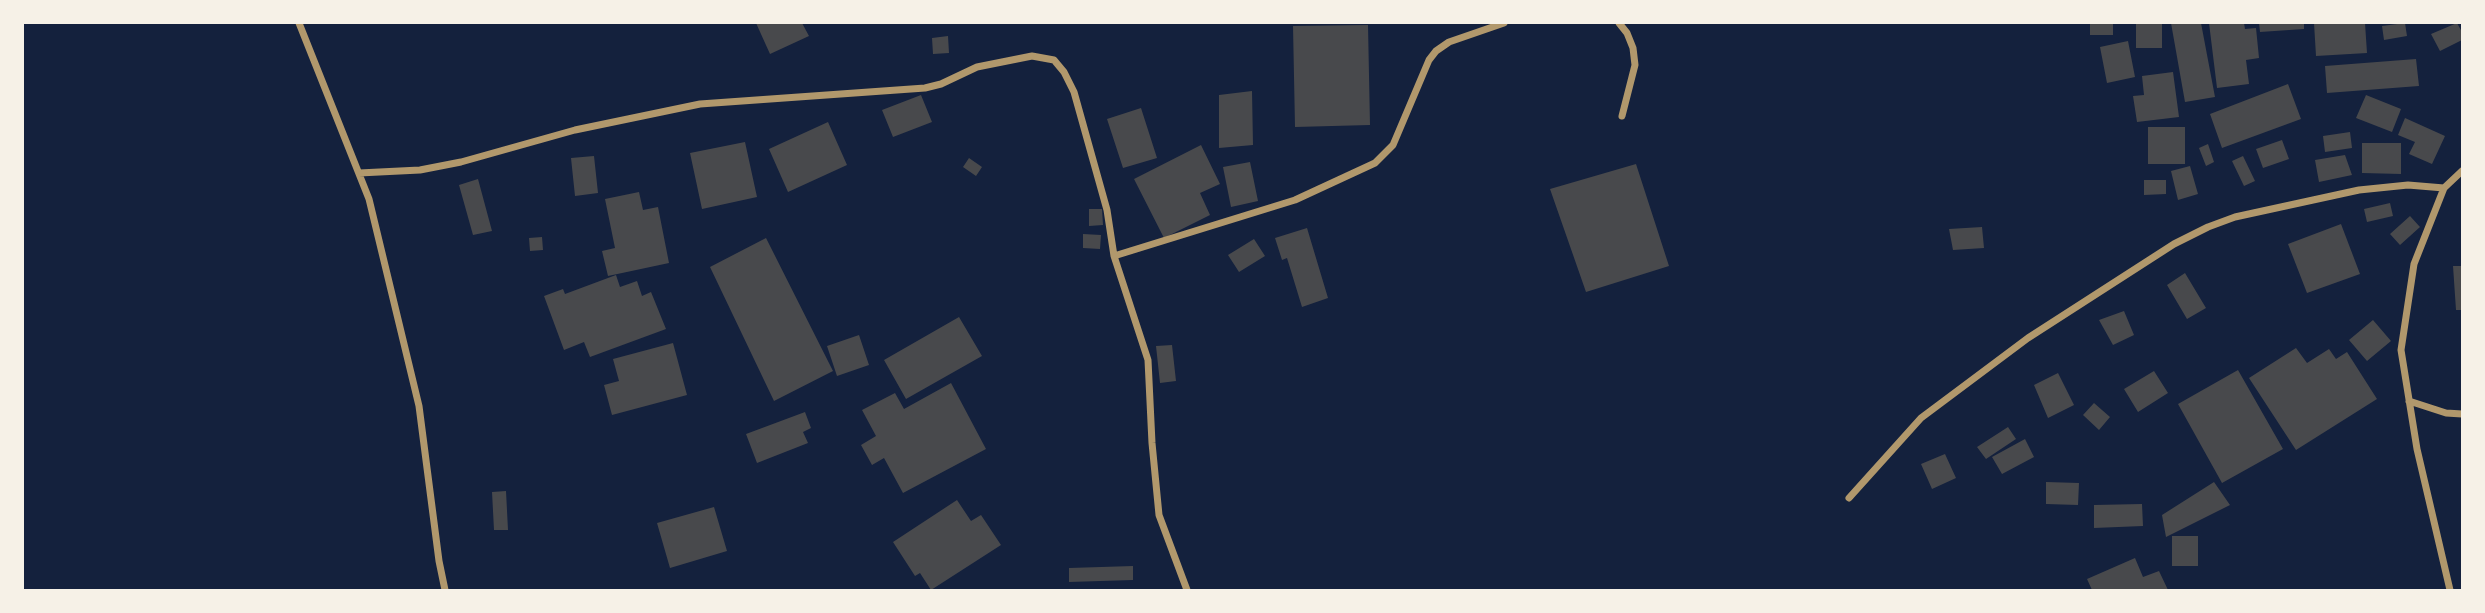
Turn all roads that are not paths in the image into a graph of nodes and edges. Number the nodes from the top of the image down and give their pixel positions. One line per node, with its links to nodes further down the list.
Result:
1 (299, 23): 6 (street)
2 (1504, 23): 8 (street)
3 (1619, 23): 4 (street)
4 (1622, 117)
5 (2462, 171): 7 (street)
6 (359, 173): 8 (street); 12 (street)
7 (2444, 188): 9 (street); 11 (street)
8 (1114, 256): 13 (street)
9 (2409, 401): 10 (street); 14 (street)
10 (2462, 414)
11 (1849, 498)
12 (445, 590)
13 (1187, 590)
14 (2451, 590)

